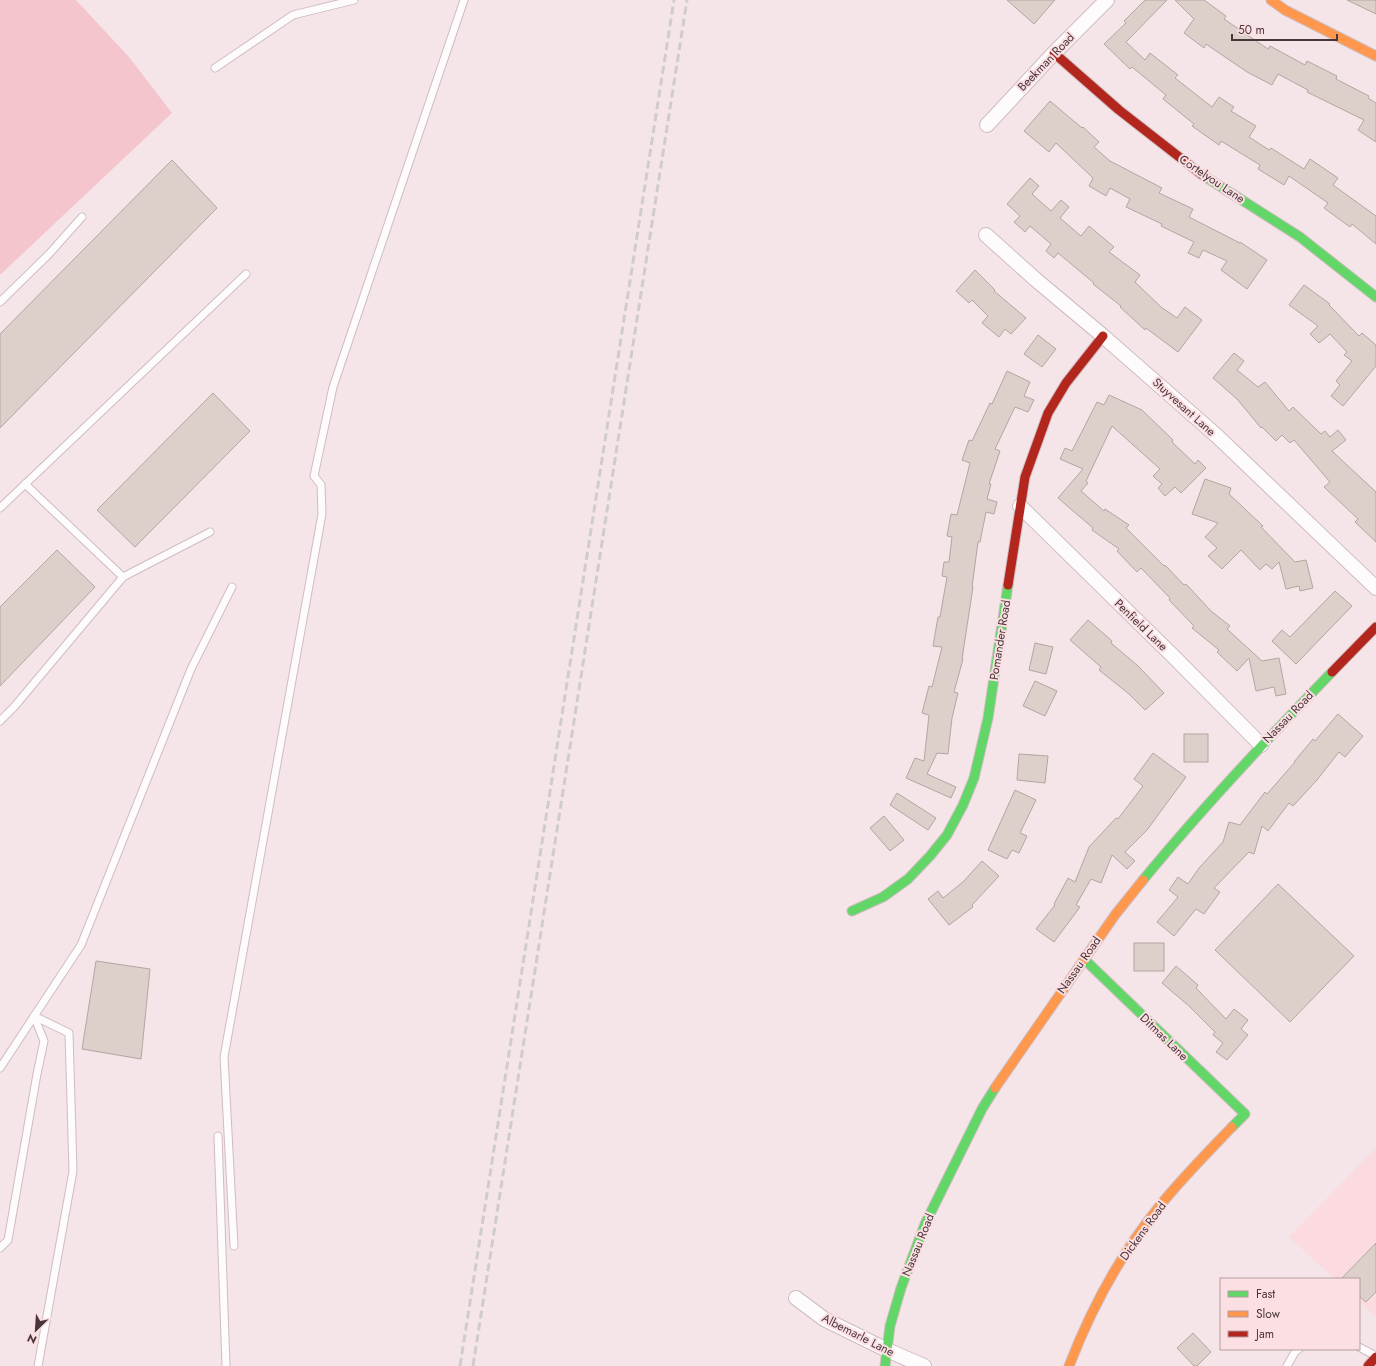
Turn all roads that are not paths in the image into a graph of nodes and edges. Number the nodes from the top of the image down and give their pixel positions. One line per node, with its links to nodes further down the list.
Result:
1 (354, 0): 7 (lane)
2 (464, 0): 31 (lane)
3 (1107, 0): 5 (street, Beekman Road)
4 (1271, 0): 6 (street)
5 (1054, 53): 8 (street, Beekman Road); 12 (street, Cortelyou Lane)
6 (1376, 56)
7 (215, 68)
8 (987, 125)
9 (82, 217): 13 (lane)
10 (986, 234): 14 (street, Stuyvesant Lane)
11 (246, 274): 15 (lane)
12 (1376, 297)
13 (0, 302)
14 (1103, 336): 16 (street, Pomander Road); 21 (street, Stuyvesant Lane)
15 (25, 484): 17 (lane); 19 (lane)
16 (1020, 506): 24 (street, Penfield Lane); 25 (street, Pomander Road)
17 (0, 508)
18 (210, 532): 19 (lane)
19 (123, 577): 23 (lane)
20 (232, 588): 27 (lane)
21 (1376, 588)
22 (1376, 627): 24 (street, Nassau Road)
23 (0, 721)
24 (1261, 744): 26 (street, Nassau Road)
25 (852, 911)
26 (1084, 959): 29 (street, Ditmas Lane); 35 (street, Nassau Road)
27 (34, 1016): 28 (lane); 32 (lane); 38 (lane)
28 (0, 1068)
29 (1245, 1114): 42 (street, Dickens Road)
30 (218, 1136): 39 (lane)
31 (234, 1246)
32 (0, 1248)
33 (796, 1298): 35 (street, Albemarle Lane)
34 (1360, 1348): 37 (lane)
35 (887, 1350): 40 (street, Nassau Road); 41 (street, Albemarle Lane)
36 (1298, 1350): 43 (lane)
37 (1376, 1356): 44 (street)
38 (38, 1366)
39 (226, 1366)
40 (885, 1366)
41 (924, 1366)
42 (1069, 1366)
43 (1287, 1366)
44 (1368, 1366)

